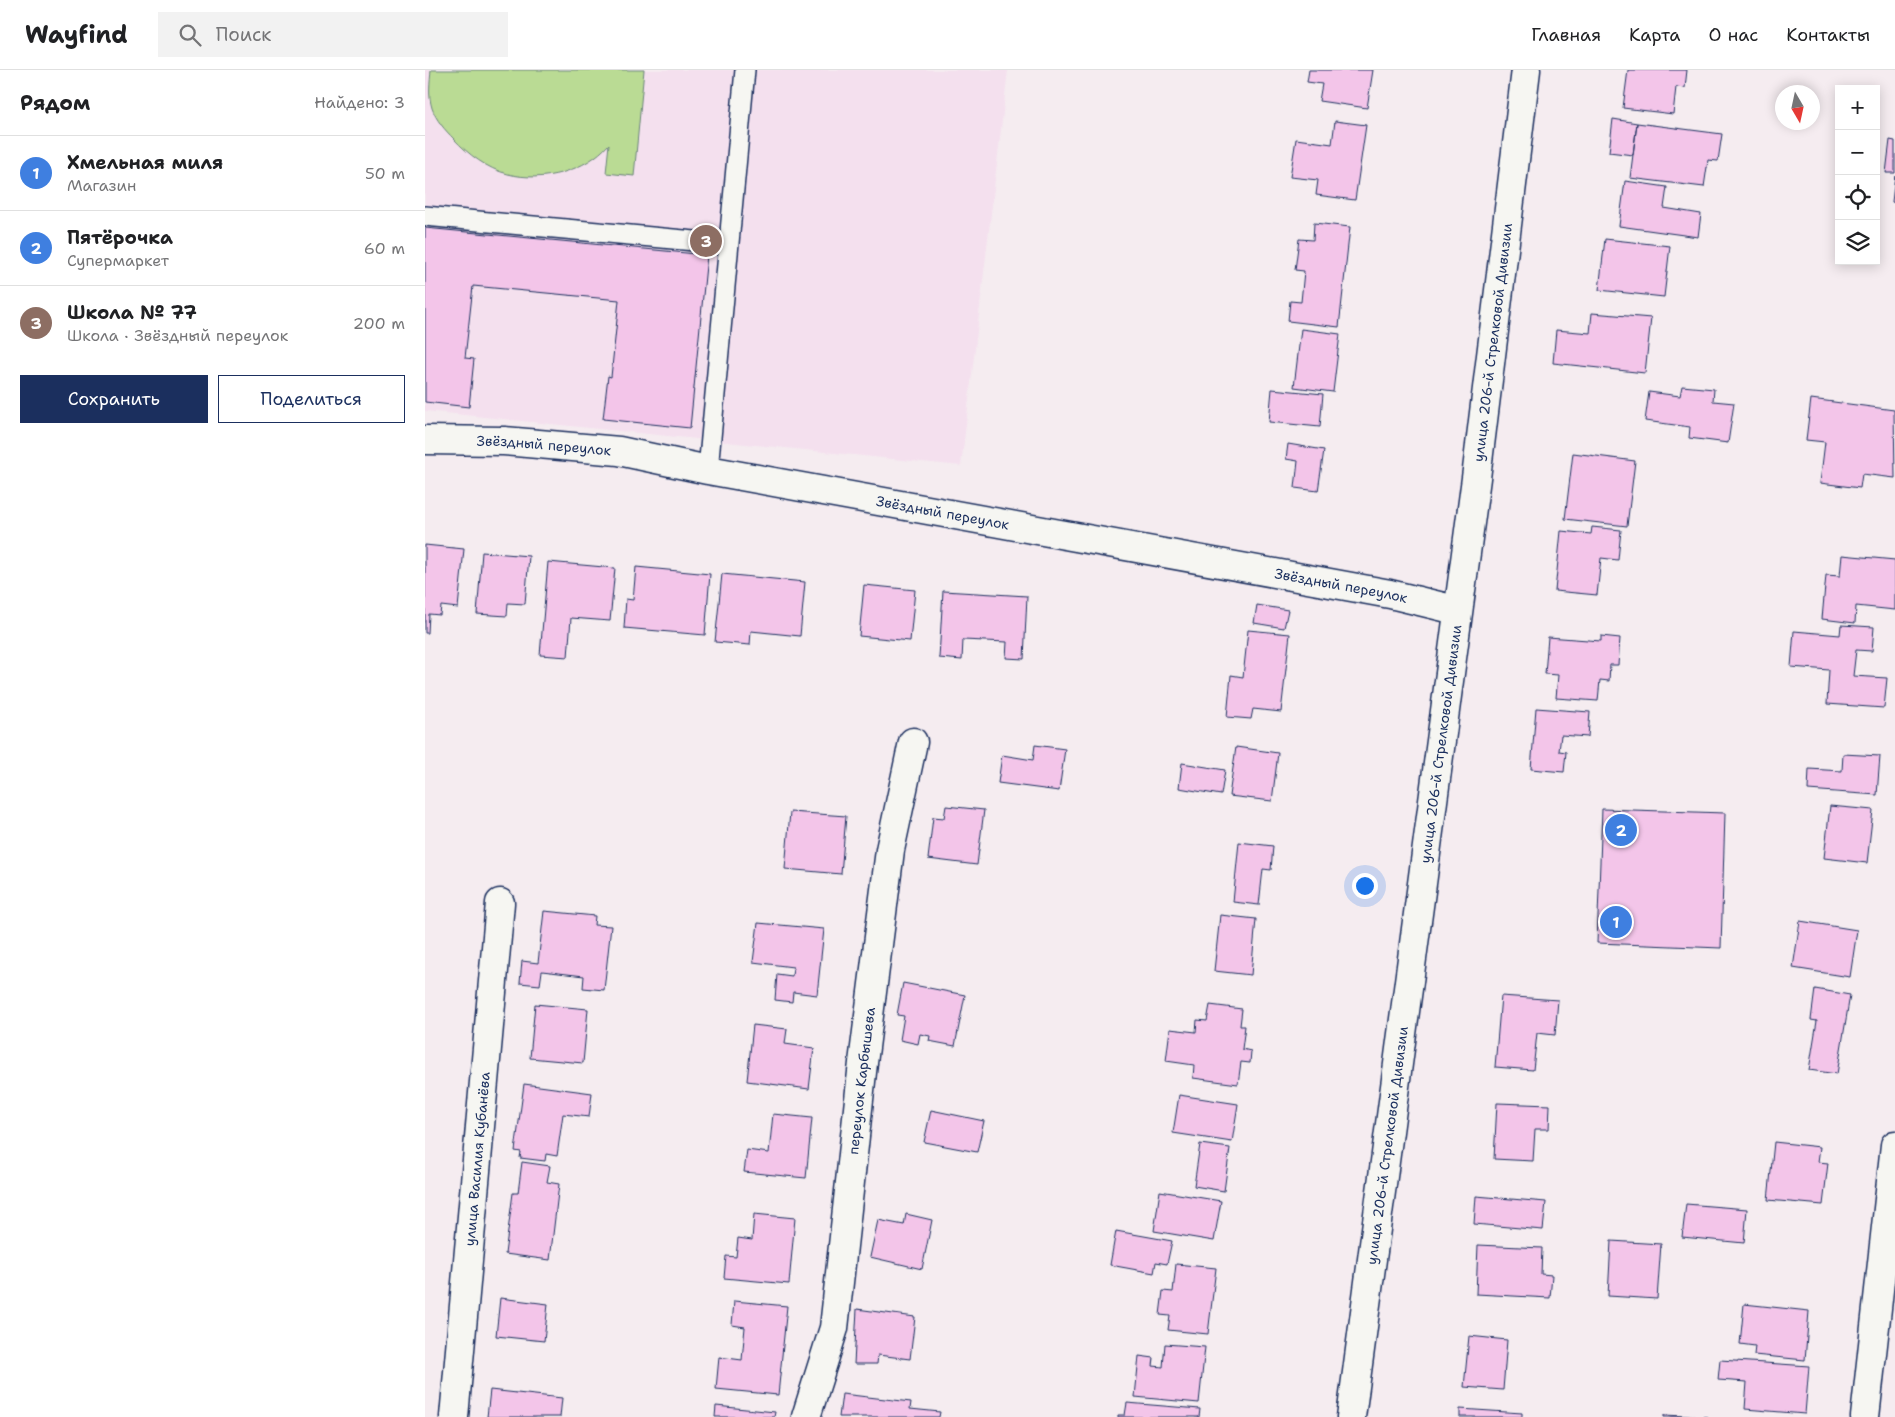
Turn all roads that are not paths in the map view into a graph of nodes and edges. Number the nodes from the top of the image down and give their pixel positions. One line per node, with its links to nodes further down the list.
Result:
1 (745, 70): 4 (lane)
2 (1526, 70): 7 (street, улица 206-й Стрелковой Дивизии)
3 (425, 216): 4 (lane)
4 (727, 244): 6 (lane)
5 (425, 440): 6 (street, Звёздный переулок)
6 (708, 470): 7 (street, Звёздный переулок)
7 (1456, 610): 14 (street, улица 206-й Стрелковой Дивизии)
8 (913, 742): 13 (street, переулок Карбышева)
9 (500, 903): 12 (street, улица Василия Кубанёва)
10 (1895, 1145): 11 (street)
11 (1885, 1344): 15 (street)
12 (454, 1417)
13 (806, 1417)
14 (1351, 1417)
15 (1865, 1417)

